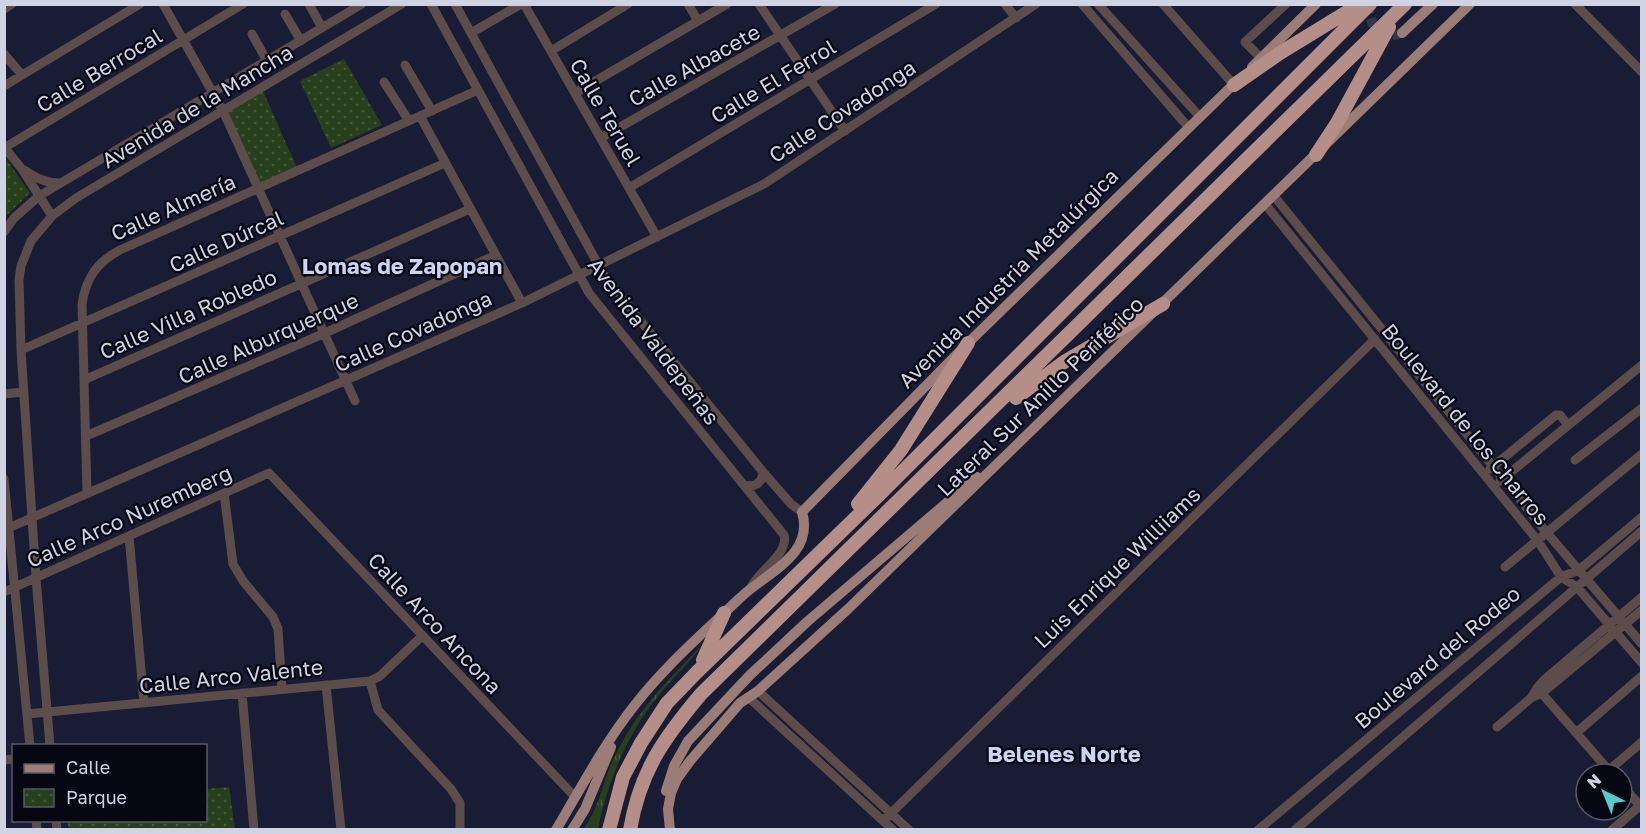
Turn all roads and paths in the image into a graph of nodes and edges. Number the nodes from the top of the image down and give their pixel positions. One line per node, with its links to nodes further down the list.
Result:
1 (12, 4): 30 (street)
2 (140, 4): 47 (street)
3 (163, 4): 39 (street)
4 (243, 4): 39 (street, Calle Berrocal)
5 (309, 4): 34 (street)
6 (402, 4): 55 (street, Avenida de la Mancha)
7 (431, 4): 52 (street, Avenida Valdepeñas)
8 (455, 4): 35 (street, Avenida Valdepeñas)
9 (523, 4): 35 (street); 41 (street, Calle Teruel)
10 (628, 4): 41 (street)
11 (688, 4): 33 (street)
12 (727, 4): 33 (street)
13 (759, 4): 38 (street)
14 (835, 4): 38 (street, Calle Albacete)
15 (936, 4): 48 (street, Calle El Ferrol)
16 (1005, 4): 32 (street)
17 (1036, 4): 32 (street, Calle Covadonga)
18 (1082, 4): 60 (street)
19 (1098, 4): 58 (street)
20 (1163, 4): 50 (street)
21 (1286, 4): 43 (street)
22 (1316, 4): 43 (main road, Avenida Industria Metalúrgica)
23 (1360, 4): 50 (highway)
24 (1370, 4): 120 (highway)
25 (1432, 4): 36 (main road)
26 (1470, 4): 64 (main road, Lateral Sur Anillo Periférico)
27 (1575, 4): 46 (street)
28 (359, 5): 34 (street, Avenida de la Mancha)
29 (1401, 8): 64 (highway); 115 (highway)
30 (4, 9)
31 (285, 14): 40 (street)
32 (1016, 18): 61 (street, Calle Covadonga)
33 (698, 21): 54 (street)
34 (322, 28): 40 (street, Avenida de la Mancha)
35 (471, 33): 79 (street, Avenida Valdepeñas)
36 (1402, 33)
37 (252, 34): 44 (street)
38 (781, 37): 48 (street); 62 (street, Calle Albacete)
39 (183, 40): 53 (street); 63 (street, Calle Berrocal)
40 (301, 41): 44 (street, Avenida de la Mancha)
41 (551, 51): 54 (street, Calle Teruel)
42 (4, 54): 47 (street)
43 (1261, 58): 50 (main road, Avenida Industria Metalúrgica)
44 (267, 61): 53 (street, Avenida de la Mancha)
45 (405, 65): 56 (street)
46 (1641, 72)
47 (22, 75): 51 (street)
48 (810, 80): 61 (street); 69 (street, Calle El Ferrol)
49 (384, 82): 59 (street)
50 (1234, 85): 58 (main road, Avenida Industria Metalúrgica)
51 (4, 86)
52 (478, 90): 56 (street, Calle Almería); 80 (street, Avenida Valdepeñas)
53 (214, 93): 55 (street); 67 (street, Avenida de la Mancha)
54 (575, 93): 62 (street, Calle Teruel)
55 (223, 111): 68 (street); 74 (street, Avenida de la Mancha)
56 (432, 111): 57 (street, Calle Almería)
57 (420, 117): 59 (street, Calle Almería); 65 (street)
58 (1200, 117): 60 (main road, Avenida Industria Metalúrgica)
59 (409, 121): 68 (street, Calle Almería)
60 (1189, 128): 87 (main road, Avenida Industria Metalúrgica)
61 (845, 131): 77 (street, Calle Covadonga)
62 (601, 138): 69 (street, Calle Teruel)
63 (5, 148): 66 (street)
64 (1316, 155): 71 (main road, Lateral Sur Anillo Periférico)
65 (446, 163): 73 (street); 76 (street, Calle Dúrcal)
66 (22, 169): 67 (street); 70 (street)
67 (60, 183): 70 (street, Avenida de la Mancha)
68 (260, 188): 76 (street); 84 (street, Calle Almería)
69 (629, 188): 77 (street, Calle Teruel)
70 (39, 196): 74 (street); 75 (street, Avenida de la Mancha)
71 (1274, 196): 72 (main road, Lateral Sur Anillo Periférico); 100 (street, Boulevard de los Charros)
72 (1265, 204): 83 (main road, Lateral Sur Anillo Periférico); 86 (street, Boulevard de los Charros)
73 (470, 209): 78 (street); 81 (street, Calle Villa Robledo)
74 (52, 216): 88 (street, Avenida de la Mancha)
75 (4, 232)
76 (281, 236): 81 (street); 84 (street, Calle Dúrcal)
77 (657, 237): 79 (street, Calle Covadonga)
78 (496, 255): 82 (street); 85 (street, Calle Alburquerque)
79 (598, 266): 80 (street, Calle Covadonga); 102 (street, Avenida Valdepeñas)
80 (579, 275): 82 (street, Calle Covadonga); 108 (street, Avenida Valdepeñas)
81 (302, 283): 85 (street); 90 (street, Calle Villa Robledo)
82 (522, 303): 91 (street, Calle Covadonga)
83 (1163, 304): 101 (main road, Lateral Sur Anillo Periférico); 115 (highway)
84 (83, 323): 88 (street, Calle Dúrcal); 90 (street, Calle Almería)
85 (325, 333): 91 (street); 97 (street, Calle Alburquerque)
86 (1375, 339): 104 (street, Boulevard de los Charros); 165 (street, Luis Enrique Williiams)
87 (968, 343): 111 (main road, Avenida Industria Metalúrgica); 120 (highway)
88 (21, 350): 92 (street)
89 (1641, 365): 96 (street)
90 (84, 380): 97 (street, Calle Almería)
91 (346, 380): 94 (street); 110 (street, Calle Covadonga)
92 (23, 392): 93 (street); 113 (street)
93 (4, 394)
94 (356, 401)
95 (1641, 408): 99 (street)
96 (1568, 425): 100 (street); 106 (street)
97 (86, 436): 110 (street, Calle Almería)
98 (1641, 454): 117 (street)
99 (1575, 460)
100 (1494, 467): 104 (street); 106 (street, Boulevard de los Charros)
101 (992, 469): 148 (main road, Lateral Sur Anillo Periférico); 174 (main road)
102 (763, 472): 108 (street); 111 (street, Avenida Valdepeñas)
103 (269, 473): 109 (street, Calle Arco Nuremberg); 137 (street, Calle Arco Ancona)
104 (1483, 473): 107 (street, Boulevard de los Charros)
105 (4, 479): 114 (street)
106 (1504, 479): 107 (street); 117 (street, Boulevard de los Charros)
107 (1492, 484): 119 (street, Boulevard de los Charros)
108 (744, 485): 127 (street, Avenida Valdepeñas)
109 (224, 493): 118 (street, Calle Arco Nuremberg); 145 (street)
110 (87, 494): 113 (street, Calle Covadonga)
111 (802, 512): 127 (main road)
112 (1641, 517): 122 (street, Boulevard del Rodeo)
113 (32, 518): 114 (street, Calle Covadonga); 124 (street)
114 (7, 529): 126 (street)
115 (870, 530): 173 (highway)
116 (1641, 531): 125 (street, Boulevard del Rodeo)
117 (1547, 533): 119 (street); 122 (street, Boulevard de los Charros)
118 (129, 536): 124 (street, Calle Arco Nuremberg); 150 (street)
119 (1538, 541): 121 (street); 123 (street, Boulevard de los Charros)
120 (816, 557): 140 (highway)
121 (1505, 567)
122 (1579, 570): 123 (street, Boulevard del Rodeo); 125 (street, Boulevard de los Charros)
123 (1561, 577): 128 (street, Boulevard de los Charros); 144 (street, Boulevard del Rodeo)
124 (36, 578): 126 (street, Calle Arco Nuremberg); 151 (street)
125 (1586, 579): 128 (street, Boulevard del Rodeo); 133 (street, Boulevard de los Charros)
126 (15, 587): 129 (street, Calle Arco Nuremberg); 152 (street)
127 (751, 587): 132 (main road)
128 (1577, 587): 134 (street, Boulevard de los Charros); 149 (street, Boulevard del Rodeo)
129 (4, 592)
130 (1641, 597): 133 (street)
131 (1641, 610): 135 (street)
132 (724, 613): 140 (highway); 154 (main road)
133 (1618, 616): 134 (street); 135 (street, Boulevard de los Charros)
134 (1609, 624): 136 (street, Boulevard de los Charros); 146 (street)
135 (1625, 624): 136 (street); 138 (street, Boulevard de los Charros)
136 (1616, 633): 139 (street, Boulevard de los Charros); 146 (street)
137 (422, 636): 142 (street); 163 (street, Calle Arco Ancona)
138 (1641, 644)
139 (1641, 663)
140 (697, 672): 172 (highway)
141 (1641, 676): 155 (street)
142 (370, 681): 143 (street, Calle Arco Valente); 169 (street)
143 (326, 685): 145 (street, Calle Arco Valente); 168 (street)
144 (1431, 685): 149 (street); 177 (street, Boulevard del Rodeo)
145 (282, 689): 147 (street, Calle Arco Valente)
146 (1539, 690): 153 (street); 155 (street)
147 (242, 693): 150 (street, Calle Arco Valente); 167 (street)
148 (753, 694): 159 (street); 160 (street); 174 (main road, Lateral Sur Anillo Periférico)
149 (1448, 697): 178 (street, Boulevard del Rodeo)
150 (144, 702): 151 (street, Calle Arco Valente)
151 (47, 712): 152 (street, Calle Arco Valente); 158 (street)
152 (27, 714): 157 (street)
153 (1497, 727)
154 (617, 730): 163 (main road); 171 (main road)
155 (1576, 733): 161 (street)
156 (1641, 742): 162 (street)
157 (30, 744)
158 (50, 744)
159 (819, 746): 160 (street); 165 (street)
160 (811, 754): 166 (street)
161 (1601, 762)
162 (1620, 762)
163 (575, 797): 170 (main road)
164 (1641, 806): 179 (street)
165 (891, 813): 166 (street, Luis Enrique Williiams); 176 (street)
166 (884, 820): 175 (street)
167 (254, 830)
168 (341, 830)
169 (460, 830)
170 (556, 830)
171 (572, 830)
172 (609, 830)
173 (630, 830)
174 (670, 830)
175 (893, 830)
176 (909, 830)
177 (1258, 830)
178 (1295, 830)
179 (1612, 830)

